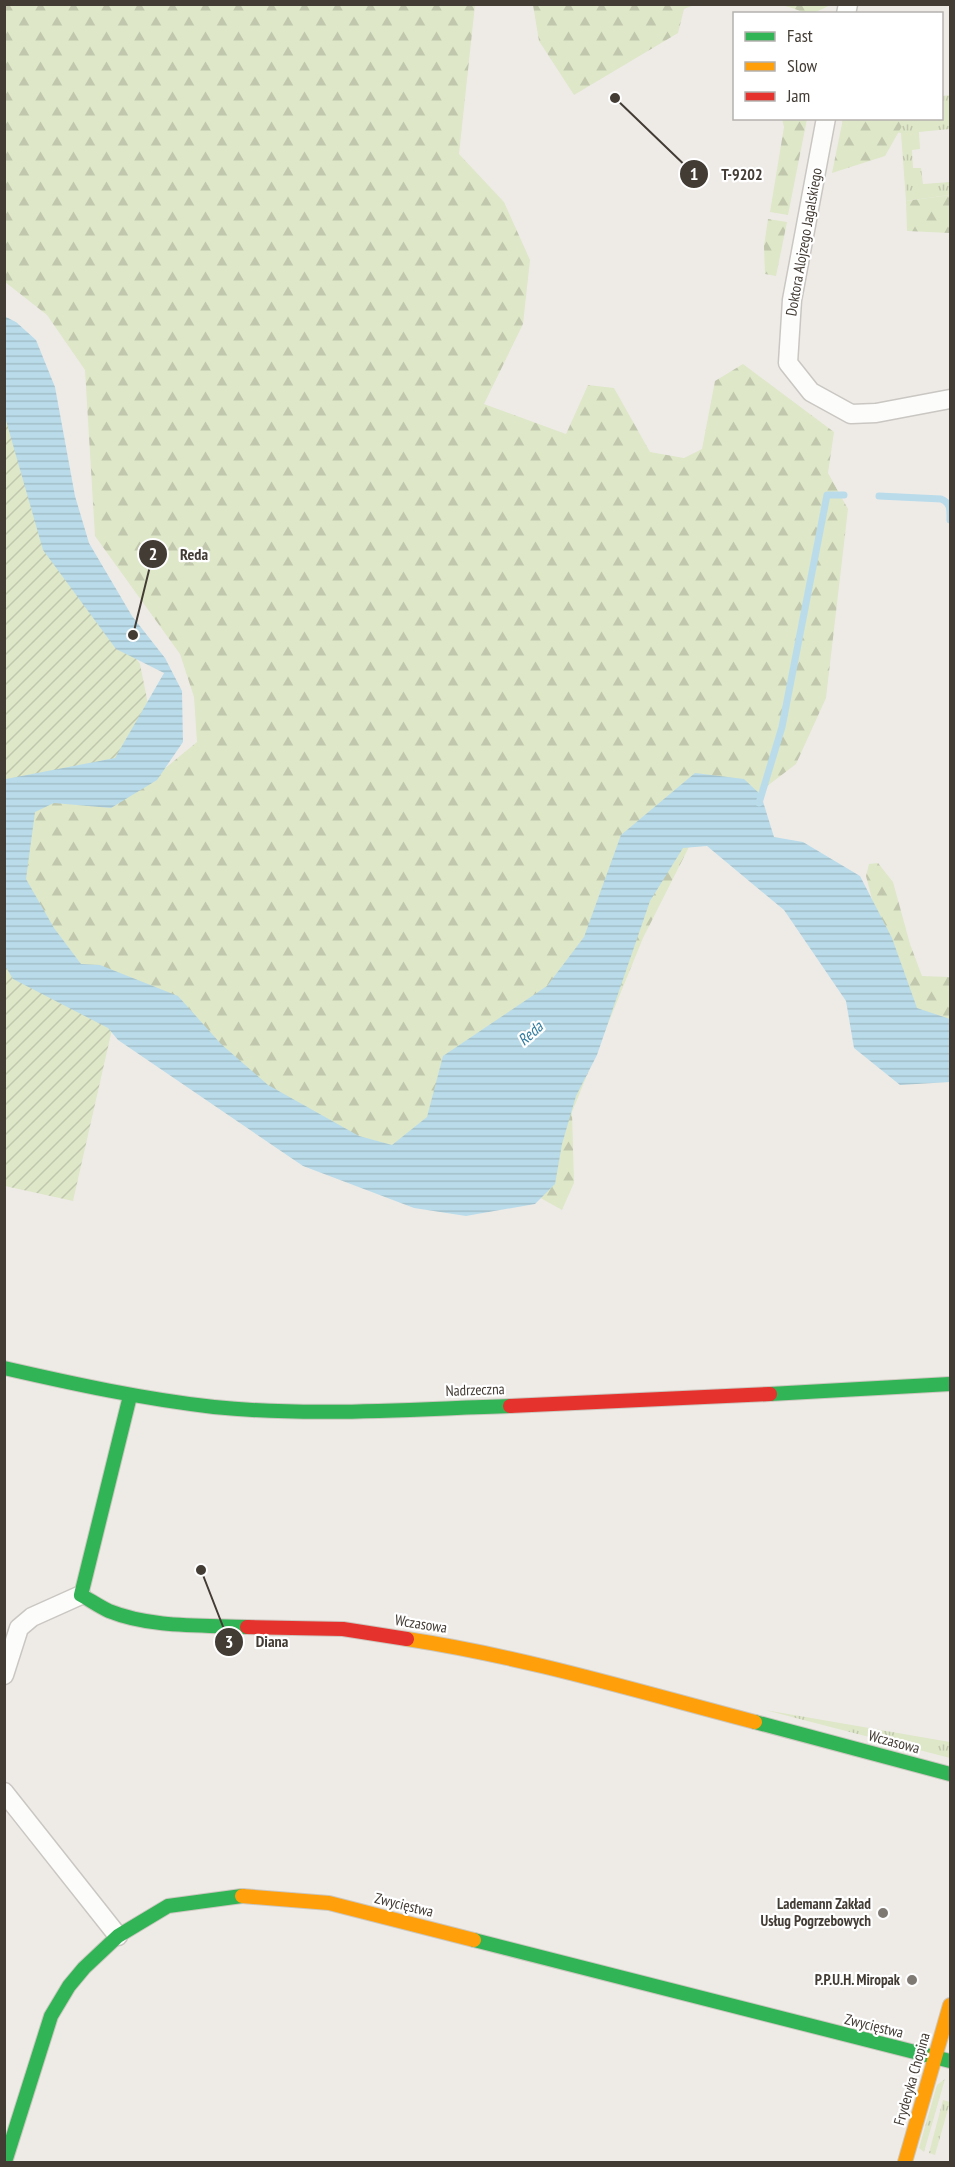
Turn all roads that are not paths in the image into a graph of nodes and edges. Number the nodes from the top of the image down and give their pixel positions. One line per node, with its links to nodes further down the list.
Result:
1 (826, 120): 2 (street, Doktora Alojzego Jagalskiego)
2 (951, 399)
3 (4, 1368): 5 (street, Nadrzeczna)
4 (951, 1384): 5 (street, Nadrzeczna)
5 (130, 1396): 6 (street)
6 (81, 1595): 7 (street); 8 (street, Wczasowa)
7 (4, 1675)
8 (951, 1774)
9 (4, 1792): 10 (street)
10 (118, 1936): 12 (street, Zwycięstwa); 14 (street, Zwycięstwa)
11 (951, 2005): 12 (street, Fryderyka Chopina)
12 (934, 2058): 13 (street, Zwycięstwa); 15 (street, Fryderyka Chopina)
13 (951, 2061)
14 (5, 2163)
15 (905, 2163)

